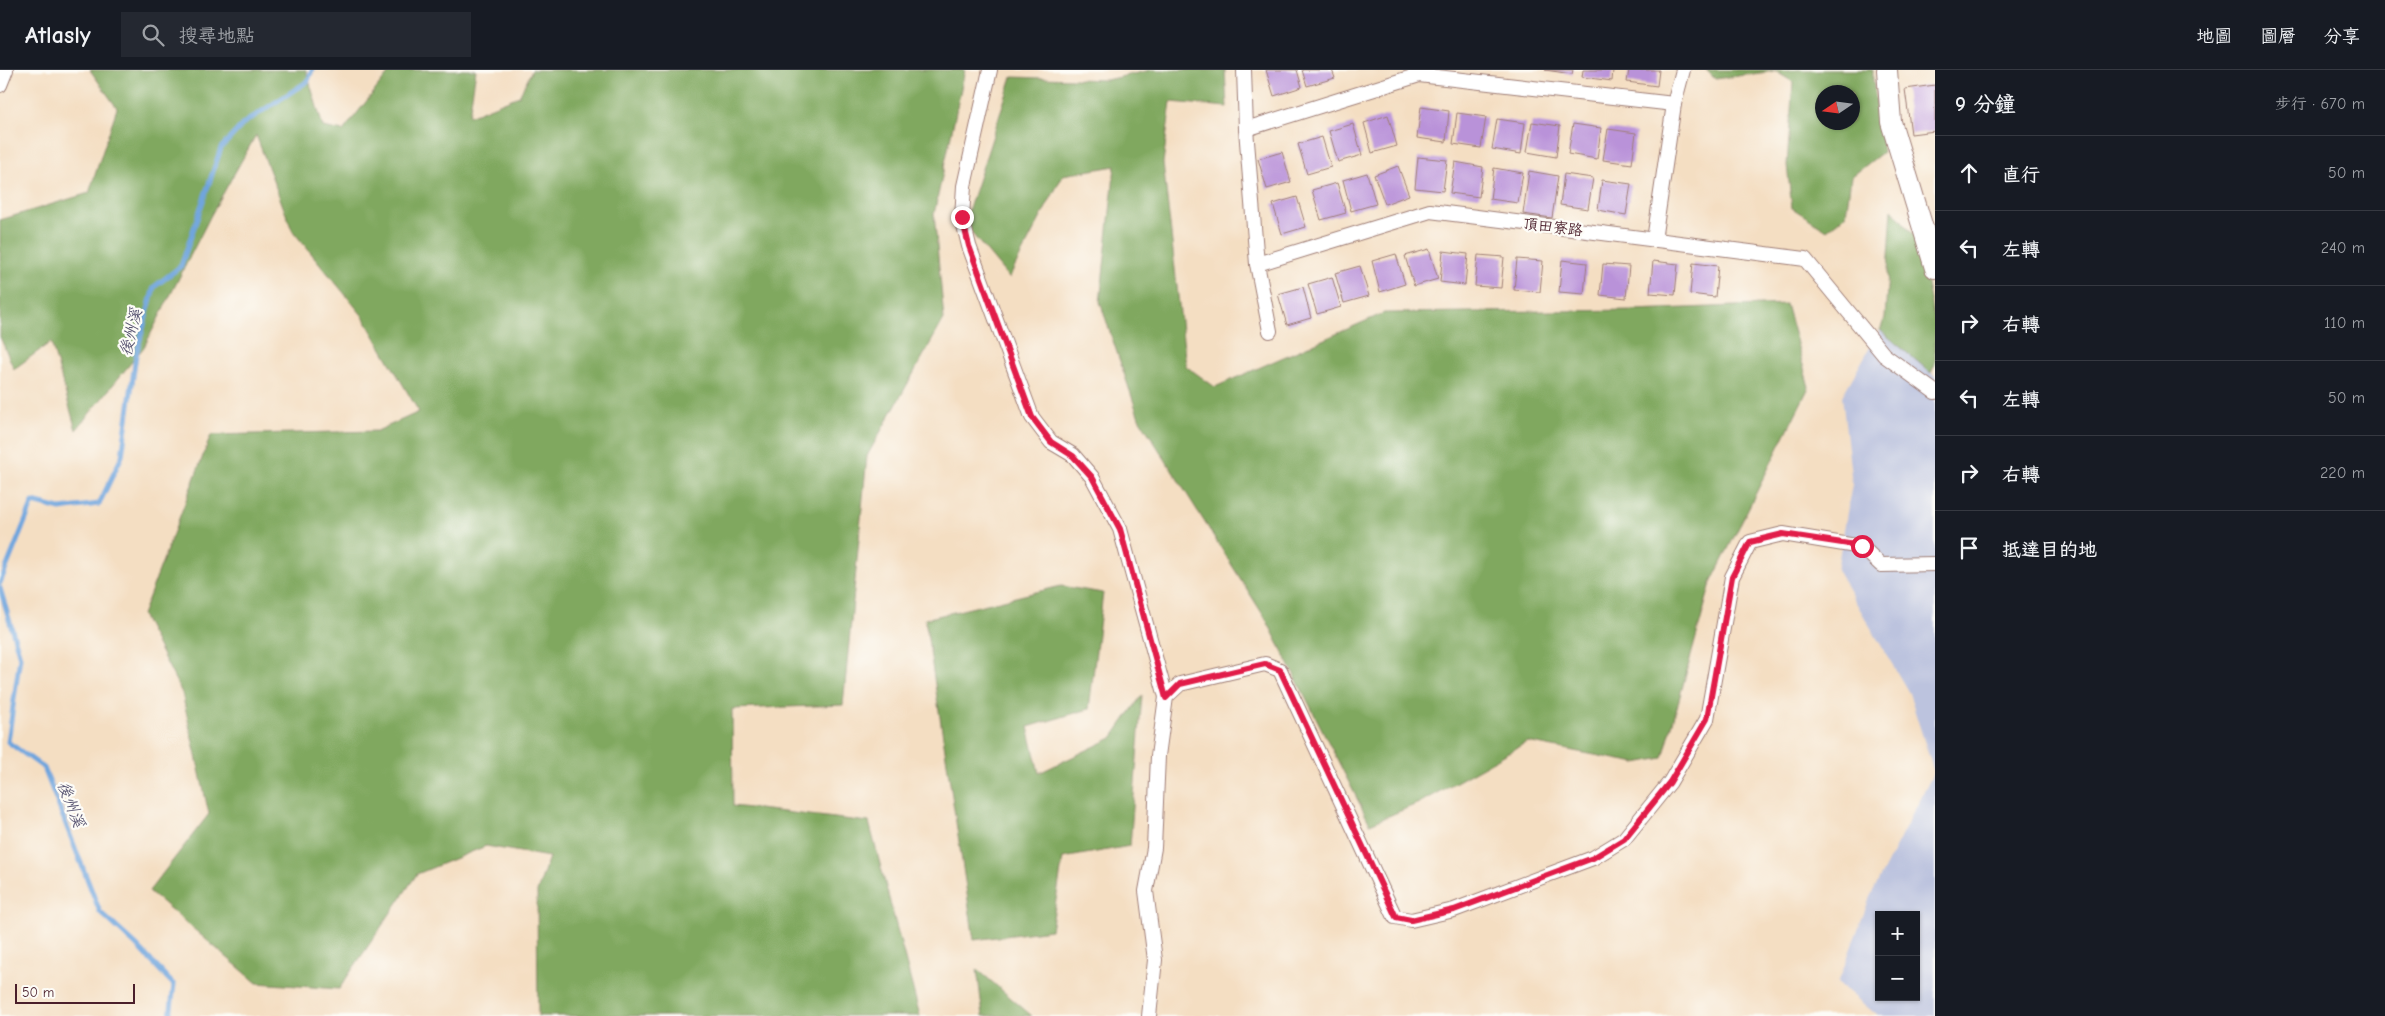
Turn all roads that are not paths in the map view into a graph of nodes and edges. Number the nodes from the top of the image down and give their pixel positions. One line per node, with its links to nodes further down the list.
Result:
1 (6, 70): 6 (street)
2 (990, 70): 15 (street)
3 (1244, 70): 8 (street)
4 (1683, 70): 7 (street)
5 (1887, 70): 11 (street)
6 (0, 86)
7 (1674, 104): 8 (street); 9 (street)
8 (1246, 129): 10 (street)
9 (1654, 240): 10 (street, 頂田寮路); 13 (street, 頂田寮路)
10 (1258, 264): 12 (street)
11 (1935, 268)
12 (1270, 331)
13 (1935, 392)
14 (1935, 564): 15 (street)
15 (1166, 698): 16 (street)
16 (1148, 1016)

